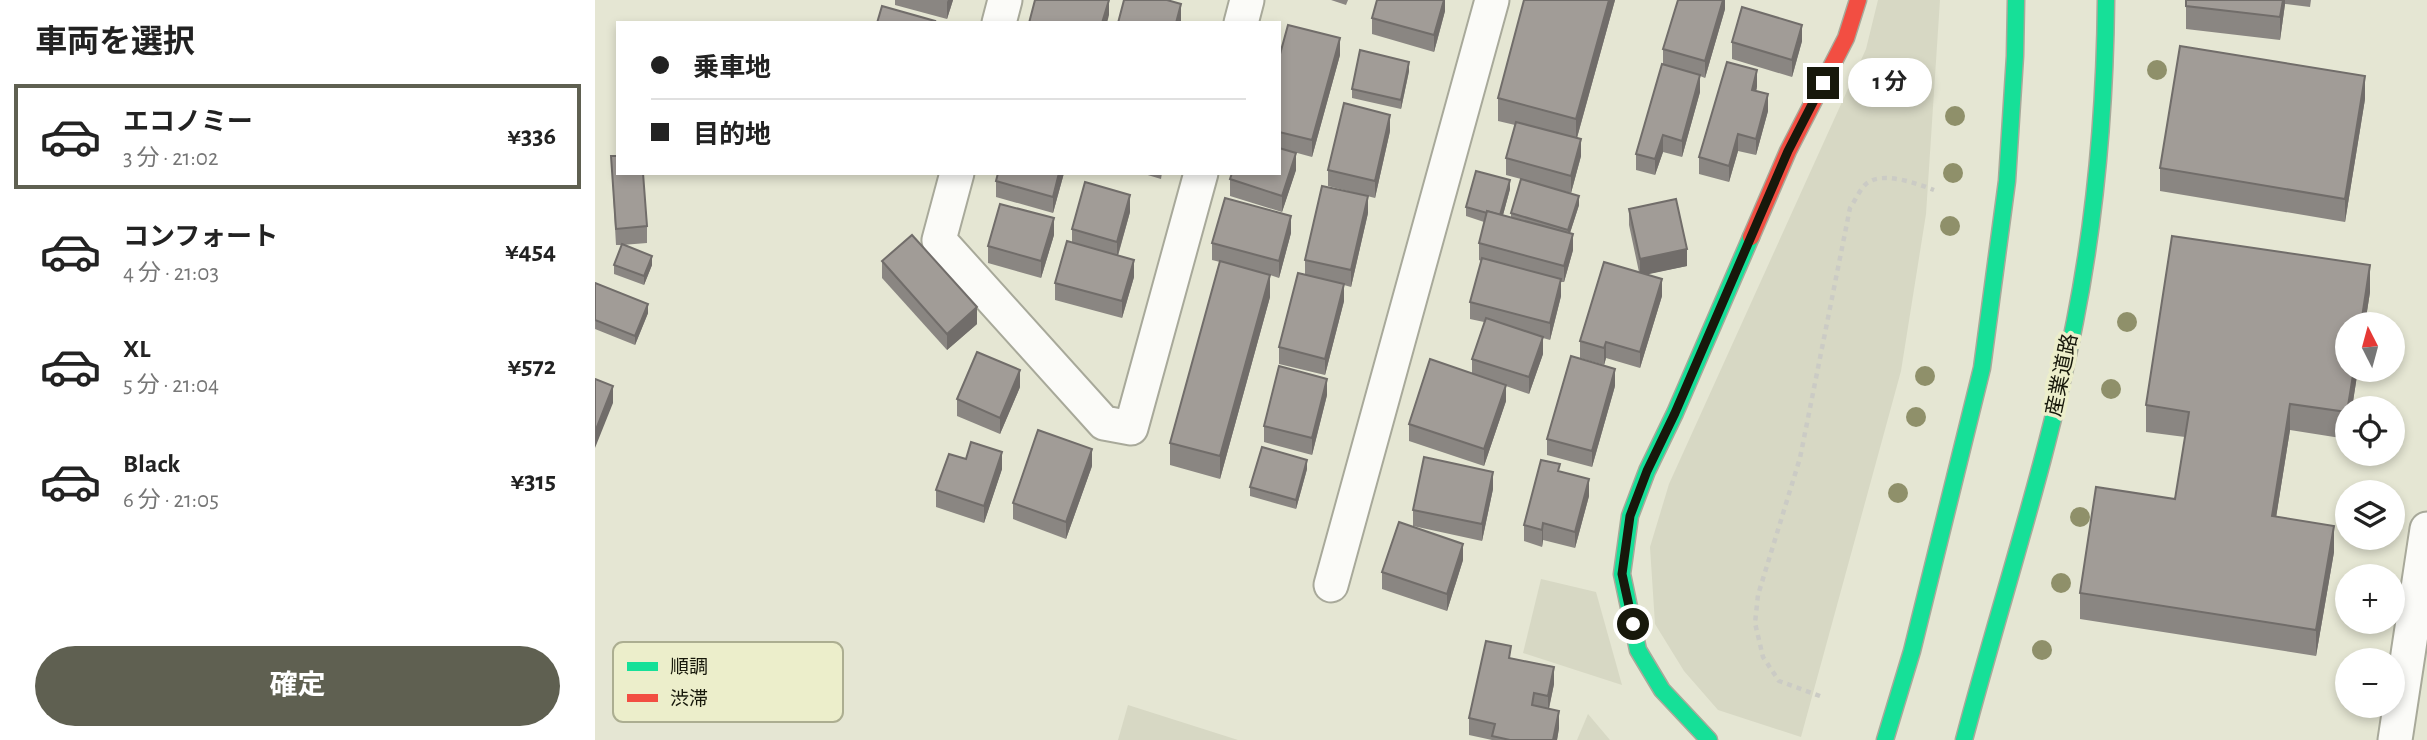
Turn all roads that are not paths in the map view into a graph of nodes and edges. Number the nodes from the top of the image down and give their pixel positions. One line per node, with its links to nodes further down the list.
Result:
1 (1005, 0): 7 (street)
2 (1247, 0): 8 (street)
3 (1492, 0): 12 (street)
4 (1858, 0): 13 (main road)
5 (2016, 0): 14 (main road)
6 (2106, 0): 15 (main road, 産業道路)
7 (1000, 21)
8 (1242, 21)
9 (956, 175): 10 (street)
10 (1200, 175)
11 (2427, 529): 16 (street)
12 (1331, 585)
13 (1709, 740)
14 (1885, 740)
15 (1964, 740)
16 (2395, 740)

